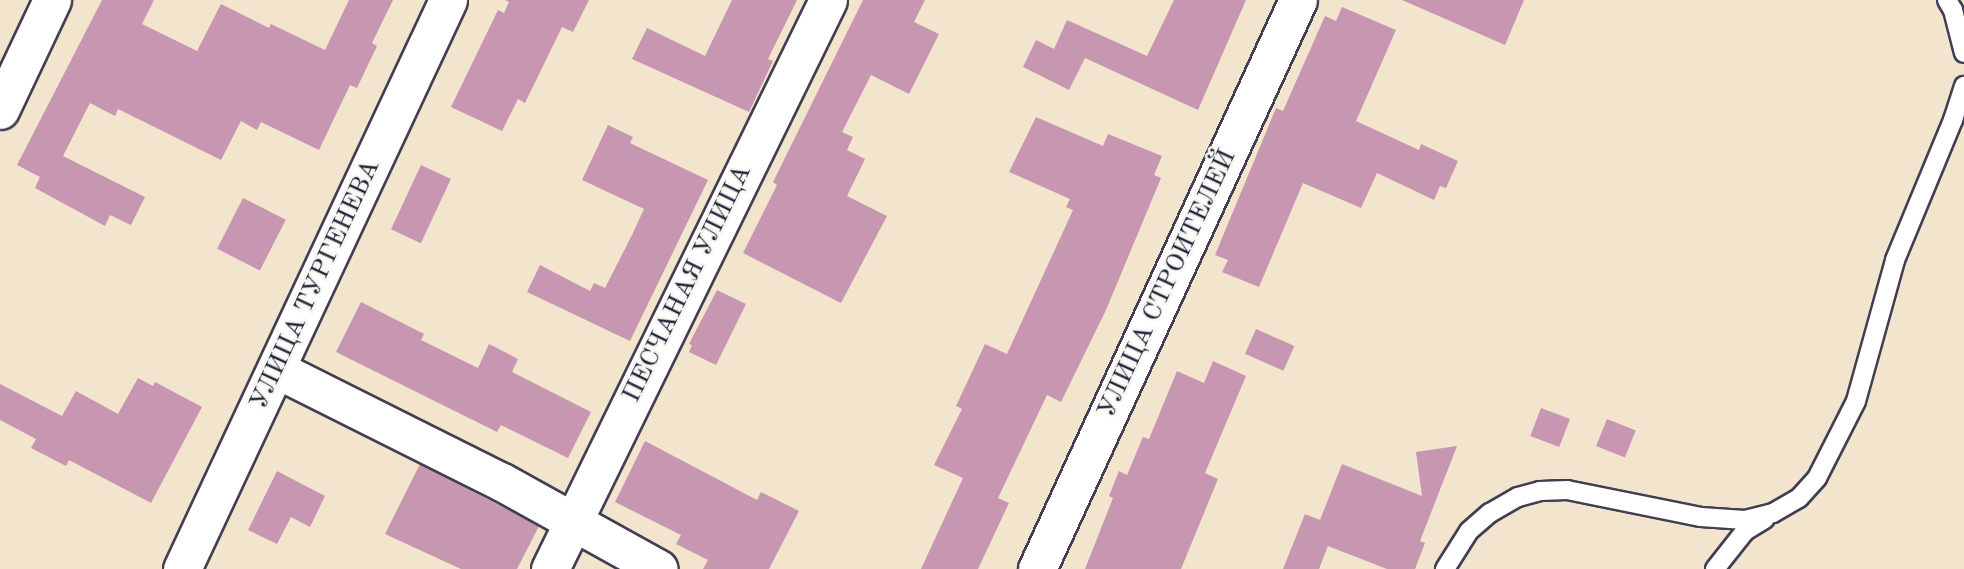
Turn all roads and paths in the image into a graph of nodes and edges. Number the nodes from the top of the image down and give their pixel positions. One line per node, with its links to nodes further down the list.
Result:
1 (52, 0): 8 (street)
2 (448, 0): 9 (street, УЛИЦА ТУРГЕНЕВА)
3 (828, 0): 11 (street, ПЕСЧАНАЯ УЛИЦА)
4 (1298, 0): 15 (street, УЛИЦА СТРОИТЕЛЕЙ)
5 (1947, 0): 6 (lane)
6 (1964, 53)
7 (1964, 86): 10 (lane)
8 (0, 110)
9 (276, 369): 11 (street); 12 (street, УЛИЦА ТУРГЕНЕВА)
10 (1773, 513): 16 (lane); 17 (lane)
11 (572, 521): 13 (street, ПЕСЧАНАЯ УЛИЦА); 14 (street)
12 (182, 569)
13 (550, 569)
14 (659, 569)
15 (1037, 569)
16 (1445, 569)
17 (1715, 569)

